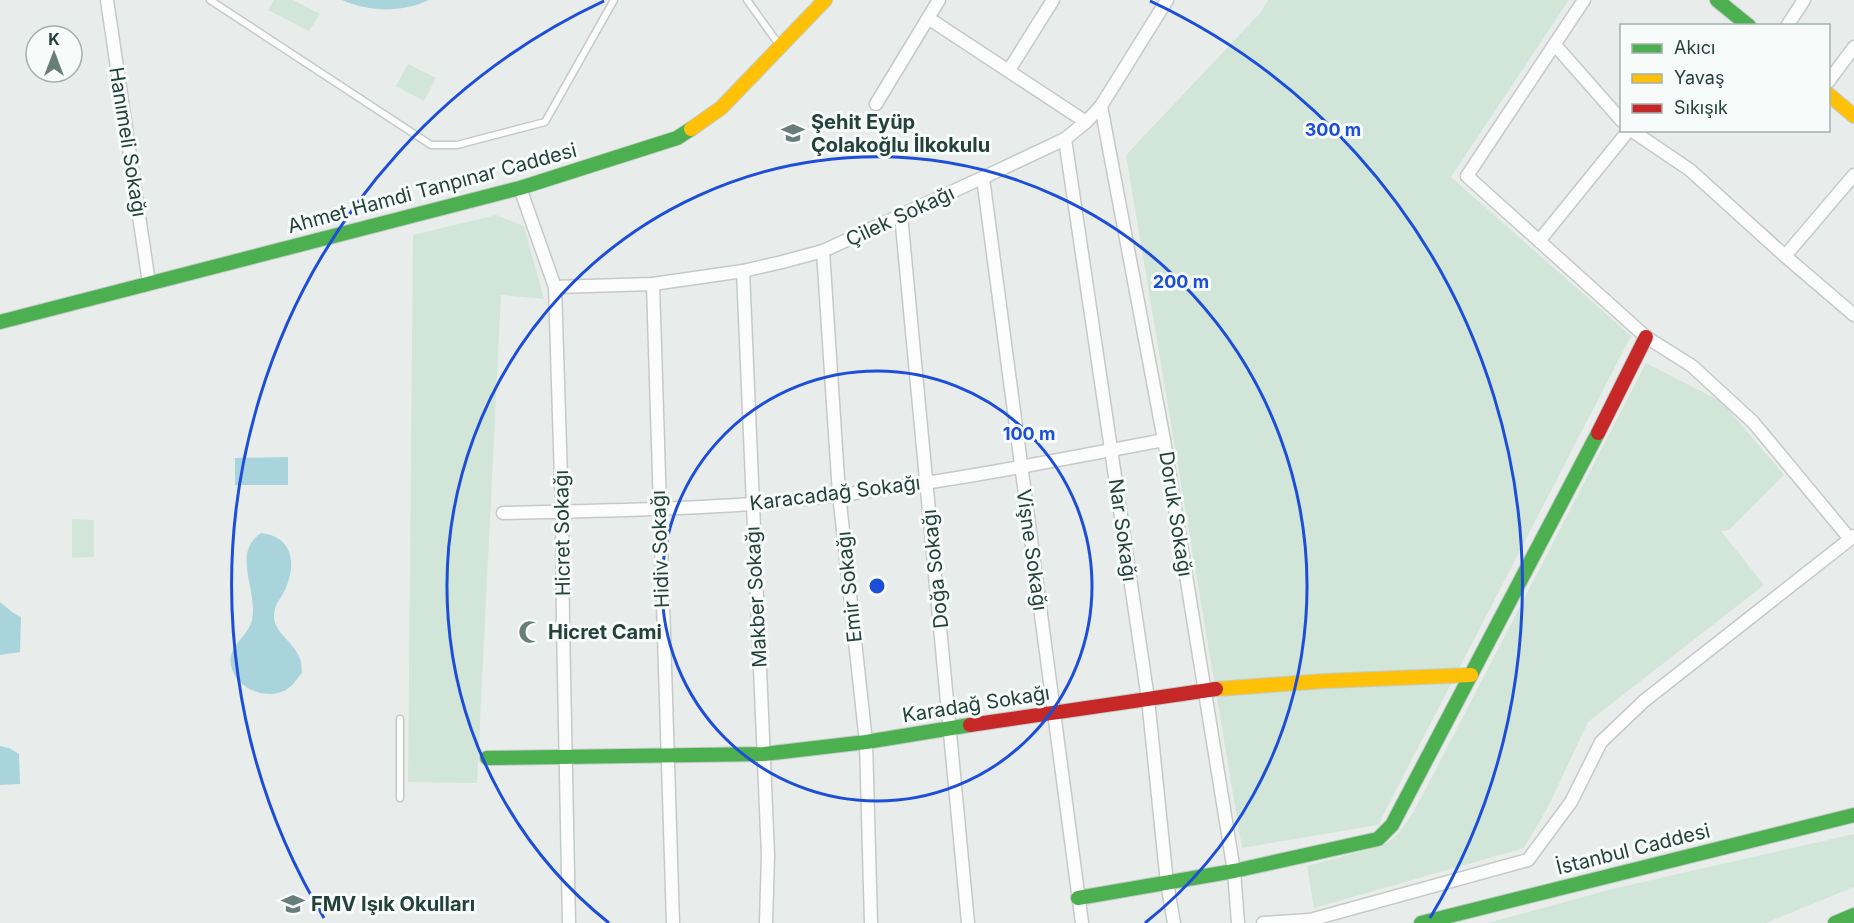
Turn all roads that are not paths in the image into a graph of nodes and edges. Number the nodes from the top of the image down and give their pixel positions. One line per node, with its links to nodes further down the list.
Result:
1 (107, 0): 37 (street, Hanımeli Sokağı)
2 (210, 0): 3 (lane)
3 (614, 0)
4 (747, 0): 16 (lane)
5 (825, 0): 16 (main road, Ahmet Hamdi Tanpınar Caddesi)
6 (939, 0): 12 (street)
7 (1053, 0): 18 (street)
8 (1167, 0): 22 (street, Çilek Sokağı)
9 (1584, 0): 15 (street)
10 (1804, 0): 14 (street)
11 (1722, 2): 13 (main road)
12 (928, 18): 18 (street); 21 (street)
13 (1747, 24)
14 (1788, 24)
15 (1555, 45): 24 (street); 33 (street)
16 (780, 46): 31 (main road, Ahmet Hamdi Tanpınar Caddesi)
17 (1854, 47): 19 (street)
18 (1009, 70): 25 (street)
19 (1830, 79)
20 (1830, 96): 23 (main road)
21 (876, 104)
22 (1101, 106): 25 (street, Çilek Sokağı); 43 (street, Doruk Sokağı)
23 (1854, 116)
24 (1620, 119)
25 (1086, 122): 28 (street, Çilek Sokağı)
26 (1628, 132): 33 (street)
27 (1633, 132): 35 (street)
28 (1065, 139): 30 (street, Çilek Sokağı); 44 (street, Nar Sokağı)
29 (1854, 175): 35 (street)
30 (982, 178): 32 (street, Çilek Sokağı); 45 (street, Vişne Sokağı)
31 (520, 188): 37 (main road, Ahmet Hamdi Tanpınar Caddesi); 39 (street, Hicret Sokağı)
32 (901, 215): 34 (street, Çilek Sokağı); 46 (street, Doğa Sokağı)
33 (1539, 241): 42 (street)
34 (823, 251): 36 (street, Çilek Sokağı); 47 (street, Emir Sokağı)
35 (1785, 256): 40 (street)
36 (743, 271): 38 (street, Çilek Sokağı); 48 (street, Makber Sokağı)
37 (149, 283): 41 (main road, Ahmet Hamdi Tanpınar Caddesi)
38 (653, 284): 39 (street, Çilek Sokağı); 49 (street, Hidiv Sokağı)
39 (555, 287): 50 (street, Hicret Sokağı)
40 (1854, 315)
41 (0, 322)
42 (1646, 338): 52 (street); 53 (main road)
43 (1164, 440): 44 (street, Karacadağ Sokağı); 54 (street, Doruk Sokağı)
44 (1111, 450): 45 (street, Karacadağ Sokağı); 55 (street, Nar Sokağı)
45 (1021, 467): 46 (street, Karacadağ Sokağı); 56 (street, Vişne Sokağı)
46 (926, 482): 47 (street, Karacadağ Sokağı); 58 (street, Doğa Sokağı)
47 (838, 494): 48 (street, Karacadağ Sokağı); 59 (street, Emir Sokağı)
48 (752, 504): 49 (street, Karacadağ Sokağı); 60 (street, Makber Sokağı)
49 (659, 508): 50 (street, Karacadağ Sokağı); 61 (street, Hidiv Sokağı)
50 (562, 512): 51 (street, Karacadağ Sokağı); 63 (street, Hicret Sokağı)
51 (503, 513)
52 (1852, 537): 78 (street)
53 (1471, 675): 54 (main road, Karadağ Sokağı); 66 (main road)
54 (1206, 690): 55 (main road, Karadağ Sokağı); 66 (street, Doruk Sokağı)
55 (1148, 699): 56 (main road, Karadağ Sokağı); 67 (street, Nar Sokağı)
56 (1053, 711): 58 (main road, Karadağ Sokağı); 68 (street, Vişne Sokağı)
57 (400, 719): 64 (lane)
58 (950, 728): 59 (main road, Karadağ Sokağı); 74 (street, Doğa Sokağı)
59 (866, 742): 60 (main road, Karadağ Sokağı); 73 (street, Emir Sokağı)
60 (764, 754): 61 (main road, Karadağ Sokağı); 72 (street, Makber Sokağı)
61 (669, 756): 63 (main road, Karadağ Sokağı); 71 (street, Hidiv Sokağı)
62 (487, 758): 63 (main road, Karadağ Sokağı)
63 (567, 758): 70 (street, Hicret Sokağı)
64 (400, 798)
65 (1854, 815): 79 (main road, İstanbul Caddesi)
66 (1234, 871): 67 (main road); 77 (street, Doruk Sokağı)
67 (1167, 883): 68 (main road); 76 (street, Nar Sokağı)
68 (1078, 898): 75 (street, Vişne Sokağı)
69 (1854, 915): 80 (main road)
70 (570, 923)
71 (673, 923)
72 (766, 923)
73 (872, 923)
74 (968, 923)
75 (1082, 923)
76 (1174, 923)
77 (1238, 923)
78 (1263, 923)
79 (1421, 923)
80 (1835, 923)

